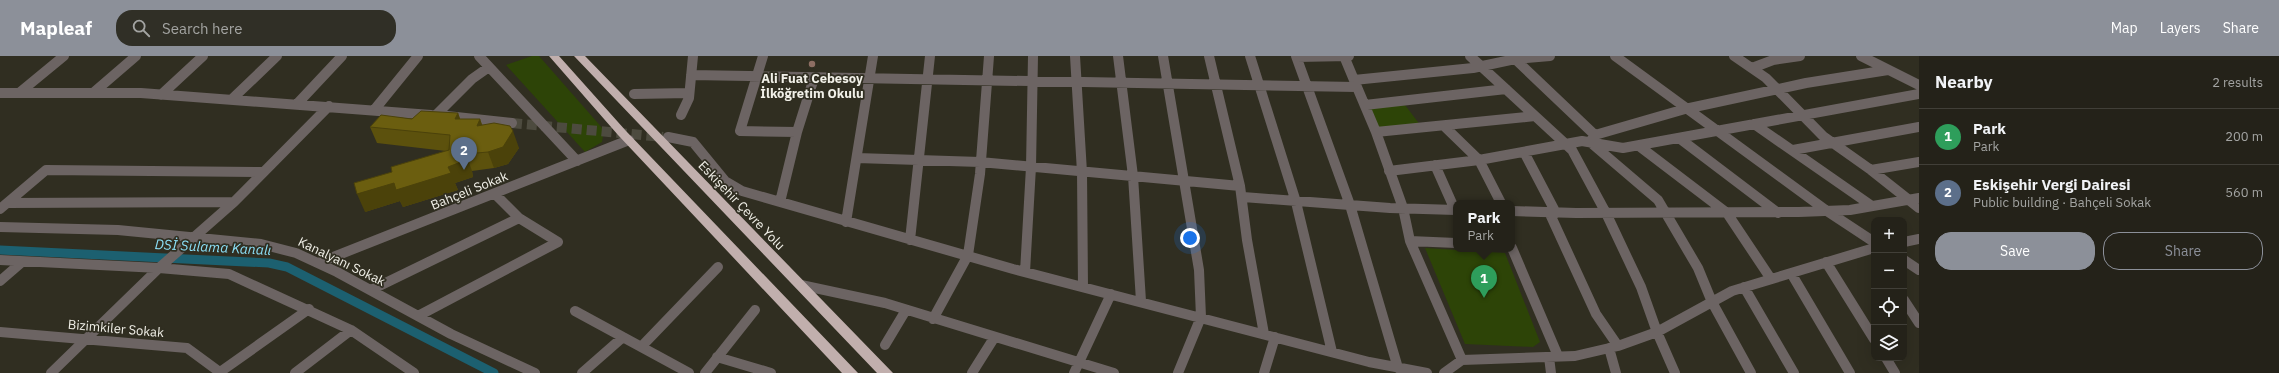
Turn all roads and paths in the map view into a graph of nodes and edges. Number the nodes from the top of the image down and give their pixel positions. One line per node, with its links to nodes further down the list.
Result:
1 (64, 56): 53 (street)
2 (136, 56): 54 (street)
3 (203, 56): 58 (street)
4 (277, 56): 59 (street)
5 (342, 56): 60 (street)
6 (418, 56): 63 (street)
7 (479, 56): 32 (street)
8 (554, 56): 79 (highway)
9 (579, 56): 147 (highway, Eskişehir Çevre Yolu)
10 (693, 56): 35 (street)
11 (763, 56): 36 (street)
12 (873, 56): 38 (street)
13 (930, 56): 39 (street)
14 (989, 56): 40 (street)
15 (1033, 56): 41 (street)
16 (1075, 56): 42 (street)
17 (1118, 56): 43 (street)
18 (1163, 56): 44 (street)
19 (1209, 56): 46 (street)
20 (1250, 56): 48 (street)
21 (1344, 56): 22 (street); 29 (street); 45 (street)
22 (1349, 56)
23 (1470, 56): 31 (street)
24 (1550, 56): 30 (street)
25 (1615, 56): 64 (street)
26 (1734, 56): 33 (street)
27 (1800, 56): 33 (street)
28 (1861, 56): 34 (street)
29 (1296, 57): 49 (street)
30 (1514, 58): 31 (street); 77 (street)
31 (1481, 66): 45 (street); 50 (street)
32 (489, 67): 65 (street); 88 (street)
33 (1752, 68): 51 (street)
34 (1888, 70): 47 (street); 51 (street)
35 (691, 75): 36 (street); 55 (street)
36 (757, 76): 37 (street); 74 (street)
37 (814, 78): 38 (street); 74 (street)
38 (869, 78): 39 (street); 85 (street)
39 (927, 78): 40 (street); 86 (street)
40 (987, 78): 41 (street); 89 (street)
41 (1032, 79): 42 (street); 92 (street)
42 (1077, 80): 43 (street); 96 (street)
43 (1122, 82): 44 (street); 97 (street)
44 (1169, 83): 46 (street); 98 (street)
45 (1355, 83): 49 (street); 61 (street)
46 (1216, 84): 48 (street); 99 (street)
47 (1919, 85)
48 (1259, 86): 49 (street); 107 (street)
49 (1309, 86): 109 (street)
50 (1506, 89): 61 (street); 67 (street)
51 (1777, 90): 64 (street); 68 (street)
52 (0, 93): 53 (street)
53 (19, 93): 54 (street)
54 (93, 93): 58 (street)
55 (689, 93): 56 (street); 66 (street)
56 (634, 94)
57 (1919, 94): 68 (street)
58 (161, 95): 59 (street)
59 (232, 99): 60 (street)
60 (297, 104): 62 (street)
61 (1365, 105): 75 (street)
62 (330, 106): 63 (street); 95 (street)
63 (375, 109): 65 (street)
64 (1685, 109): 73 (street); 77 (street)
65 (436, 115): 69 (street)
66 (681, 115)
67 (1535, 116): 71 (street); 81 (street)
68 (1802, 116): 70 (street); 80 (street)
69 (512, 123)
70 (1754, 124): 73 (street); 83 (street)
71 (1444, 126): 75 (street); 87 (street)
72 (1919, 127): 80 (street)
73 (1717, 131): 78 (street); 116 (street)
74 (798, 132): 106 (street)
75 (1376, 132): 94 (street)
76 (668, 137): 106 (street)
77 (1592, 138): 81 (street); 82 (street); 118 (street)
78 (1679, 138): 82 (street); 119 (street)
79 (629, 140): 88 (street, Bahçeli Sokak); 191 (highway)
80 (1833, 143): 83 (street); 93 (street)
81 (1566, 144): 84 (street); 120 (street)
82 (1639, 146): 121 (street)
83 (1793, 150): 111 (street)
84 (1524, 152): 87 (street); 117 (street)
85 (857, 158): 86 (street); 123 (street)
86 (919, 159): 89 (street); 127 (street)
87 (1479, 160): 91 (street); 103 (street)
88 (577, 161): 100 (street, Bahçeli Sokak)
89 (980, 162): 92 (street); 134 (street)
90 (1919, 162): 93 (street)
91 (1435, 165): 94 (street); 108 (street)
92 (1031, 167): 96 (street); 143 (street)
93 (1871, 170): 104 (street)
94 (1389, 171): 112 (street)
95 (263, 172): 105 (street); 110 (street)
96 (1082, 172): 97 (street); 148 (street)
97 (1133, 176): 98 (street); 152 (street)
98 (1184, 181): 99 (street); 160 (street)
99 (1240, 186): 101 (street)
100 (495, 194): 122 (street); 139 (street, Bahçeli Sokak)
101 (1243, 197): 107 (street); 167 (street)
102 (1919, 198): 104 (street)
103 (1499, 200)
104 (1908, 200): 111 (street); 113 (street)
105 (234, 202): 110 (street); 125 (street)
106 (780, 202): 123 (street)
107 (1296, 202): 109 (street); 174 (street)
108 (1453, 204)
109 (1350, 205): 112 (street); 181 (street)
110 (4, 206)
111 (1872, 206): 116 (street)
112 (1402, 208): 114 (street); 128 (street)
113 (1919, 208)
114 (1453, 210)
115 (1515, 211): 117 (street)
116 (1827, 211): 119 (street); 131 (street)
117 (1552, 212): 120 (street); 173 (street)
118 (1666, 212): 120 (street); 121 (street); 153 (street)
119 (1778, 212): 121 (street)
120 (1606, 213): 164 (street)
121 (1727, 213): 145 (street)
122 (519, 218): 150 (street); 159 (street)
123 (846, 222): 127 (street)
124 (0, 227): 125 (street, Kanalyanı Sokak)
125 (190, 239): 139 (street, Kanalyanı Sokak); 140 (street)
126 (1919, 239): 129 (street)
127 (910, 240): 134 (street)
128 (1410, 241): 130 (street); 177 (street)
129 (1907, 241)
130 (1453, 243)
131 (1871, 246)
132 (1871, 249): 137 (street)
133 (1514, 252): 176 (street)
134 (968, 255): 143 (street); 161 (street)
135 (0, 260): 136 (street)
136 (22, 262): 140 (street); 146 (street)
137 (1826, 262): 144 (street); 166 (street)
138 (1907, 262): 142 (street)
139 (318, 263): 150 (street, Kanalyanı Sokak)
140 (163, 265): 155 (street); 170 (street)
141 (718, 267): 172 (street)
142 (1919, 270)
143 (1026, 272): 148 (street)
144 (1791, 273): 145 (street); 205 (street)
145 (1771, 279): 149 (street)
146 (0, 281)
147 (801, 285): 157 (street); 192 (highway, Eskişehir Çevre Yolu)
148 (1083, 287): 151 (street)
149 (1744, 287): 153 (street); 204 (street)
150 (371, 290): 159 (street, Kanalyanı Sokak)
151 (1111, 294): 152 (street); 179 (street)
152 (1141, 302): 160 (street)
153 (1712, 302): 164 (street); 203 (street)
154 (1907, 305): 162 (street)
155 (309, 309): 163 (street); 183 (street)
156 (755, 310): 175 (street)
157 (906, 310): 161 (street); 171 (street)
158 (575, 311): 168 (street)
159 (418, 316): 186 (street, Kanalyanı Sokak)
160 (1201, 317): 167 (street); 196 (street)
161 (933, 318): 169 (street)
162 (1919, 323)
163 (351, 330): 184 (street); 185 (street)
164 (1657, 332): 173 (street); 202 (street)
165 (2, 334): 170 (street, Bizimkiler Sokak)
166 (1871, 334)
167 (1270, 336): 174 (street); 197 (street)
168 (623, 337): 172 (street); 187 (street)
169 (994, 338): 179 (street); 193 (street)
170 (85, 339): 182 (street); 183 (street, Bizimkiler Sokak)
171 (885, 345)
172 (641, 347): 188 (street)
173 (1613, 347): 176 (street); 201 (street)
174 (1332, 352): 180 (street)
175 (717, 357): 189 (street); 190 (street)
176 (1553, 357): 177 (street); 200 (street)
177 (1462, 360): 199 (street)
178 (1888, 361): 206 (street)
179 (1080, 362): 194 (street); 195 (street)
180 (1374, 368): 181 (street)
181 (1398, 368): 198 (street)
182 (50, 373)
183 (221, 373)
184 (295, 373)
185 (414, 373)
186 (535, 373)
187 (582, 373)
188 (689, 373)
189 (705, 373)
190 (771, 373)
191 (851, 373)
192 (886, 373)
193 (972, 373)
194 (1074, 373)
195 (1114, 373)
196 (1178, 373)
197 (1264, 373)
198 (1426, 373)
199 (1444, 373)
200 (1551, 373)
201 (1616, 373)
202 (1675, 373)
203 (1751, 373)
204 (1794, 373)
205 (1850, 373)
206 (1895, 373)

